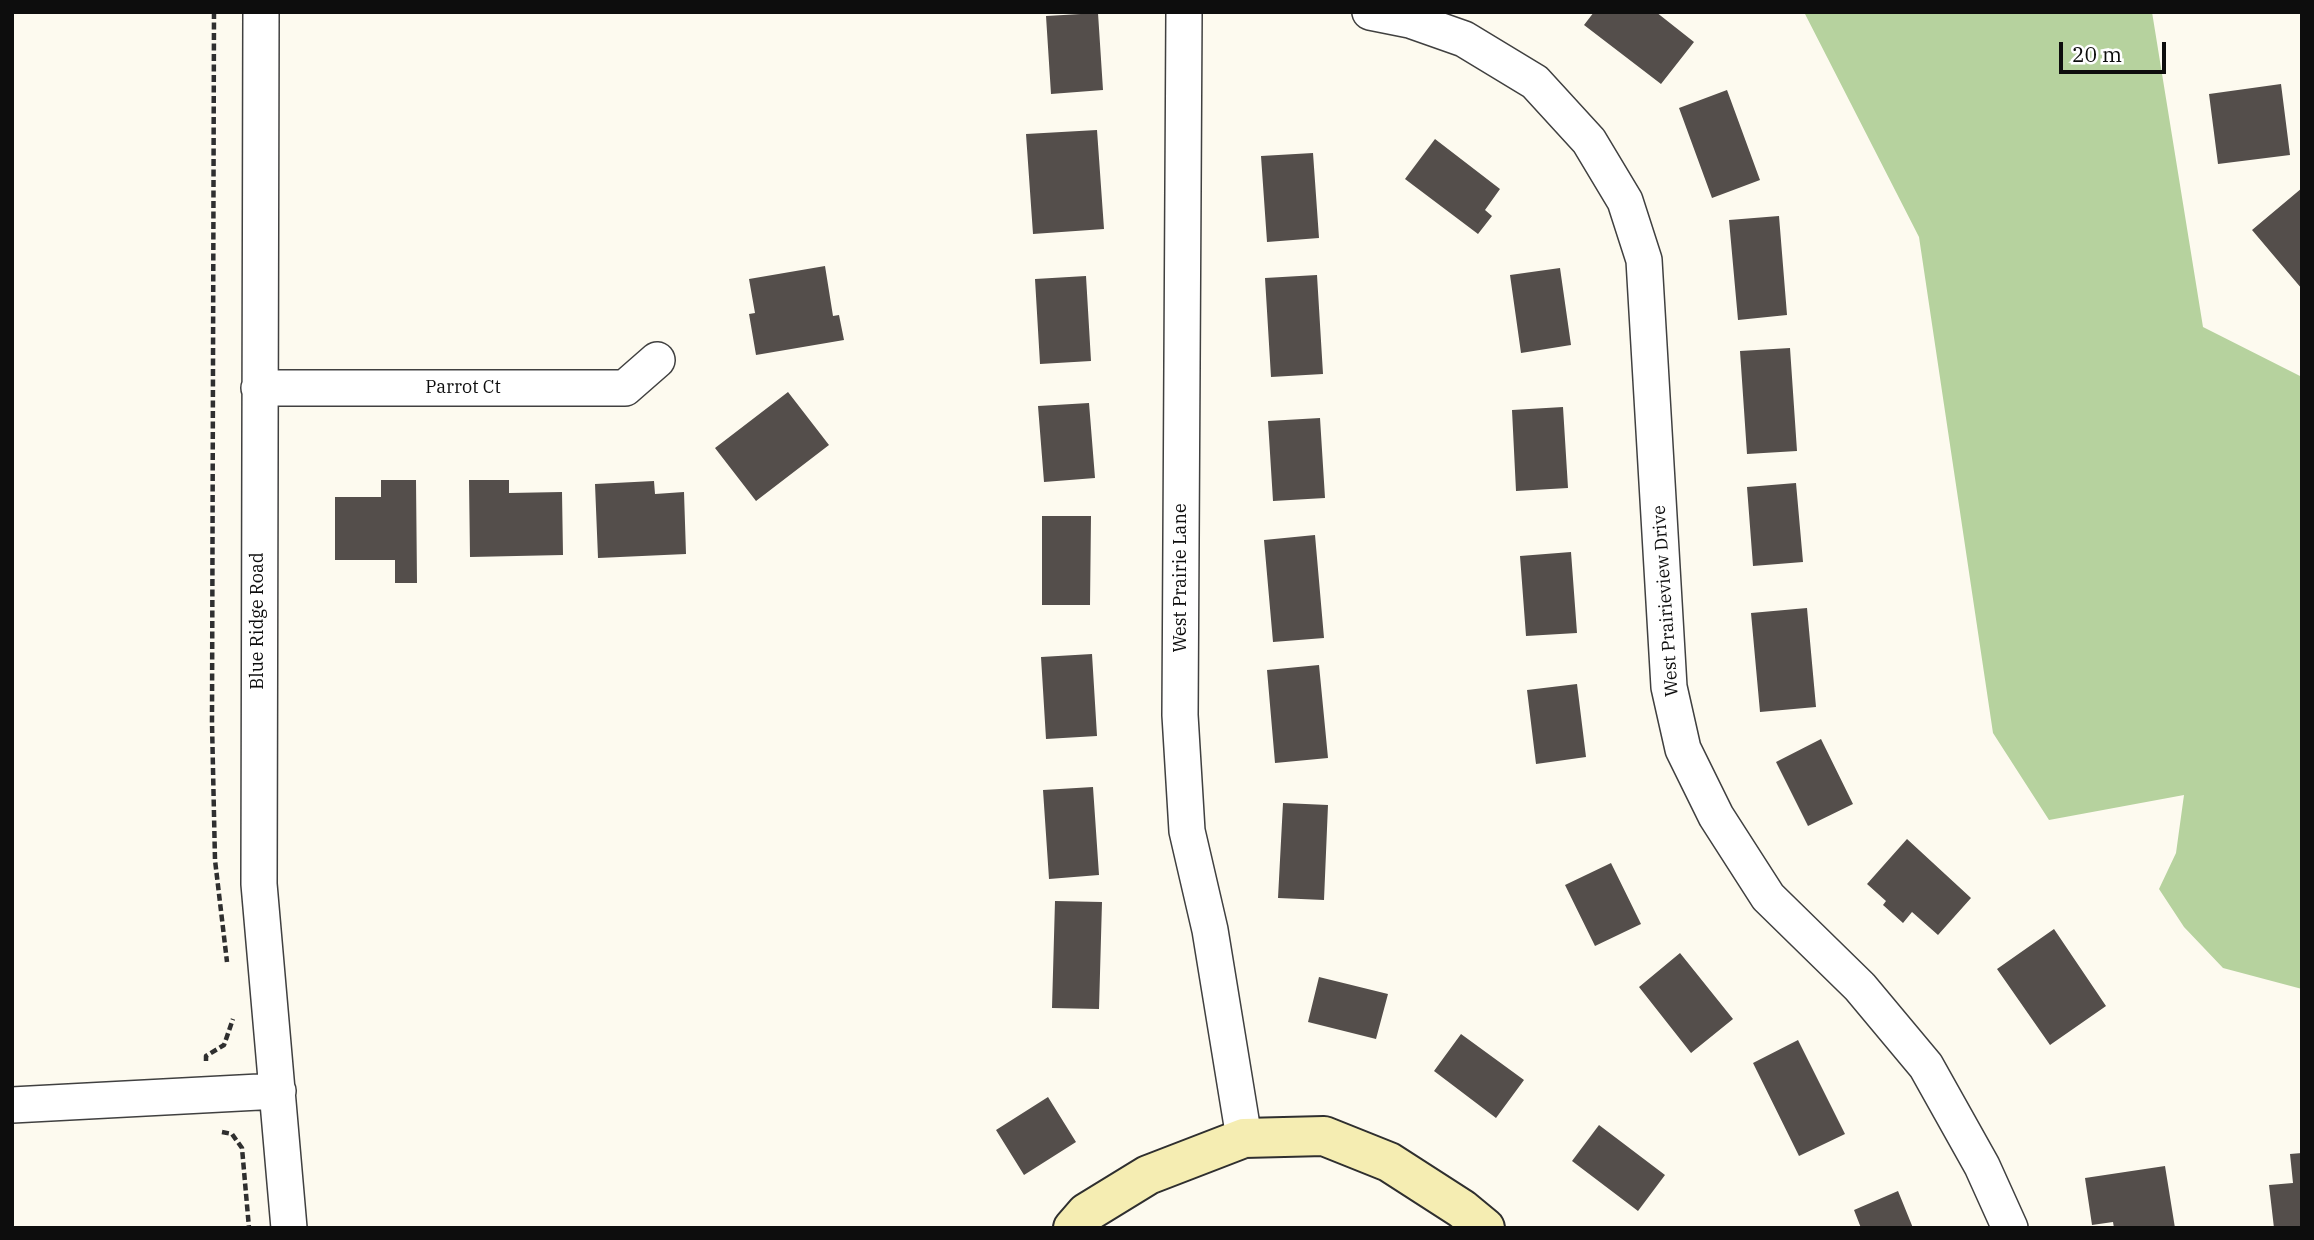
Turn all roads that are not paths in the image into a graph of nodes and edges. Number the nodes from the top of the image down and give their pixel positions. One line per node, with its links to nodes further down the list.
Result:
1 (261, 12): 5 (street, Blue Ridge Road)
2 (1184, 12): 8 (street, West Prairie Lane)
3 (1370, 12): 12 (street, West Prairieview Drive)
4 (656, 360): 5 (street, Parrot Ct)
5 (259, 388): 6 (street, Blue Ridge Road)
6 (278, 1091): 7 (street); 9 (street, Blue Ridge Road)
7 (12, 1105)
8 (1244, 1138): 10 (street); 11 (street)
9 (289, 1228)
10 (1073, 1228)
11 (1485, 1228)
12 (2010, 1228)

